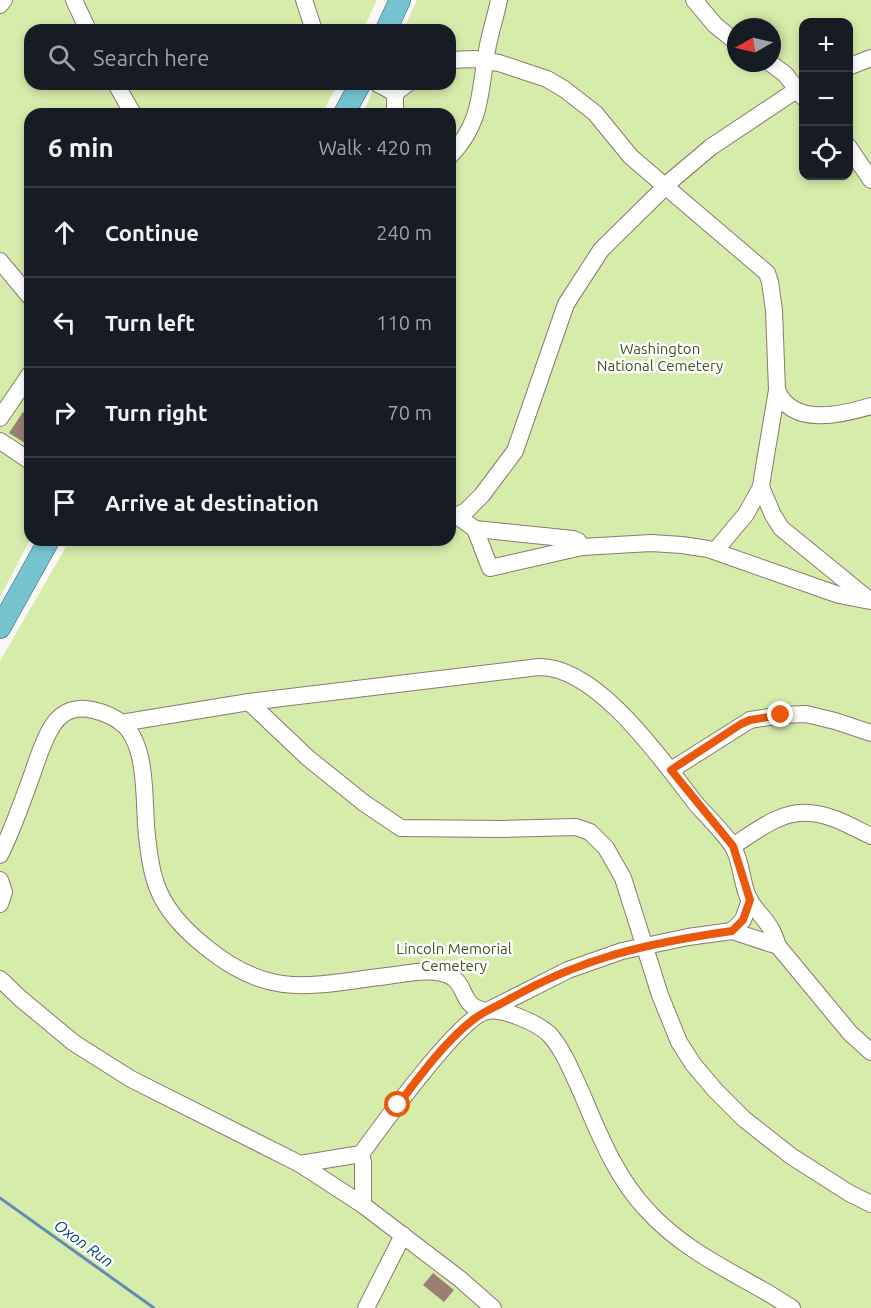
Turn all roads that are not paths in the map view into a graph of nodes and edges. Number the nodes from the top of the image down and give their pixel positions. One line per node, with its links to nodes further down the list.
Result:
1 (4, 0): 7 (lane)
2 (74, 0): 8 (lane)
3 (304, 0): 9 (lane)
4 (400, 0): 10 (main road)
5 (500, 0): 14 (lane)
6 (694, 0): 11 (lane)
7 (0, 5)
8 (85, 24)
9 (312, 24)
10 (389, 24)
11 (727, 35)
12 (871, 58): 15 (lane)
13 (456, 60): 14 (lane)
14 (486, 60): 25 (lane); 28 (lane)
15 (853, 65)
16 (781, 71): 17 (lane)
17 (799, 89)
18 (120, 90): 22 (lane)
19 (357, 90): 23 (main road)
20 (401, 90): 24 (lane)
21 (799, 92): 28 (lane)
22 (130, 108)
23 (347, 108)
24 (396, 108)
25 (456, 150)
26 (853, 152): 27 (lane)
27 (871, 180)
28 (666, 186): 32 (lane); 38 (lane)
29 (0, 261): 30 (lane)
30 (24, 290)
31 (24, 383): 34 (lane)
32 (777, 390): 33 (lane); 37 (lane)
33 (871, 406)
34 (0, 418)
35 (0, 441): 36 (lane)
36 (24, 457)
37 (761, 487): 43 (lane); 44 (lane)
38 (456, 517)
39 (456, 519): 40 (lane)
40 (476, 529): 42 (lane); 42 (lane)
41 (46, 546): 45 (main road)
42 (582, 547): 43 (lane)
43 (715, 551): 44 (lane)
44 (870, 601)
45 (0, 628)
46 (249, 702): 47 (lane); 49 (lane); 57 (lane)
47 (121, 723): 52 (lane); 60 (lane)
48 (871, 733): 49 (lane)
49 (671, 770): 51 (lane)
50 (871, 836): 51 (lane)
51 (733, 846): 54 (lane)
52 (0, 855)
53 (0, 880): 55 (lane)
54 (750, 900): 56 (lane); 58 (lane)
55 (0, 904)
56 (732, 931): 57 (lane); 58 (lane)
57 (644, 946): 60 (lane); 64 (lane)
58 (778, 946): 61 (lane)
59 (0, 979): 63 (lane)
60 (487, 1011): 62 (lane); 69 (lane)
61 (871, 1052)
62 (361, 1154): 63 (lane); 65 (lane)
63 (300, 1164): 65 (lane)
64 (871, 1204)
65 (363, 1205): 66 (lane)
66 (403, 1235): 67 (lane); 68 (lane)
67 (366, 1308)
68 (493, 1308)
69 (792, 1308)

